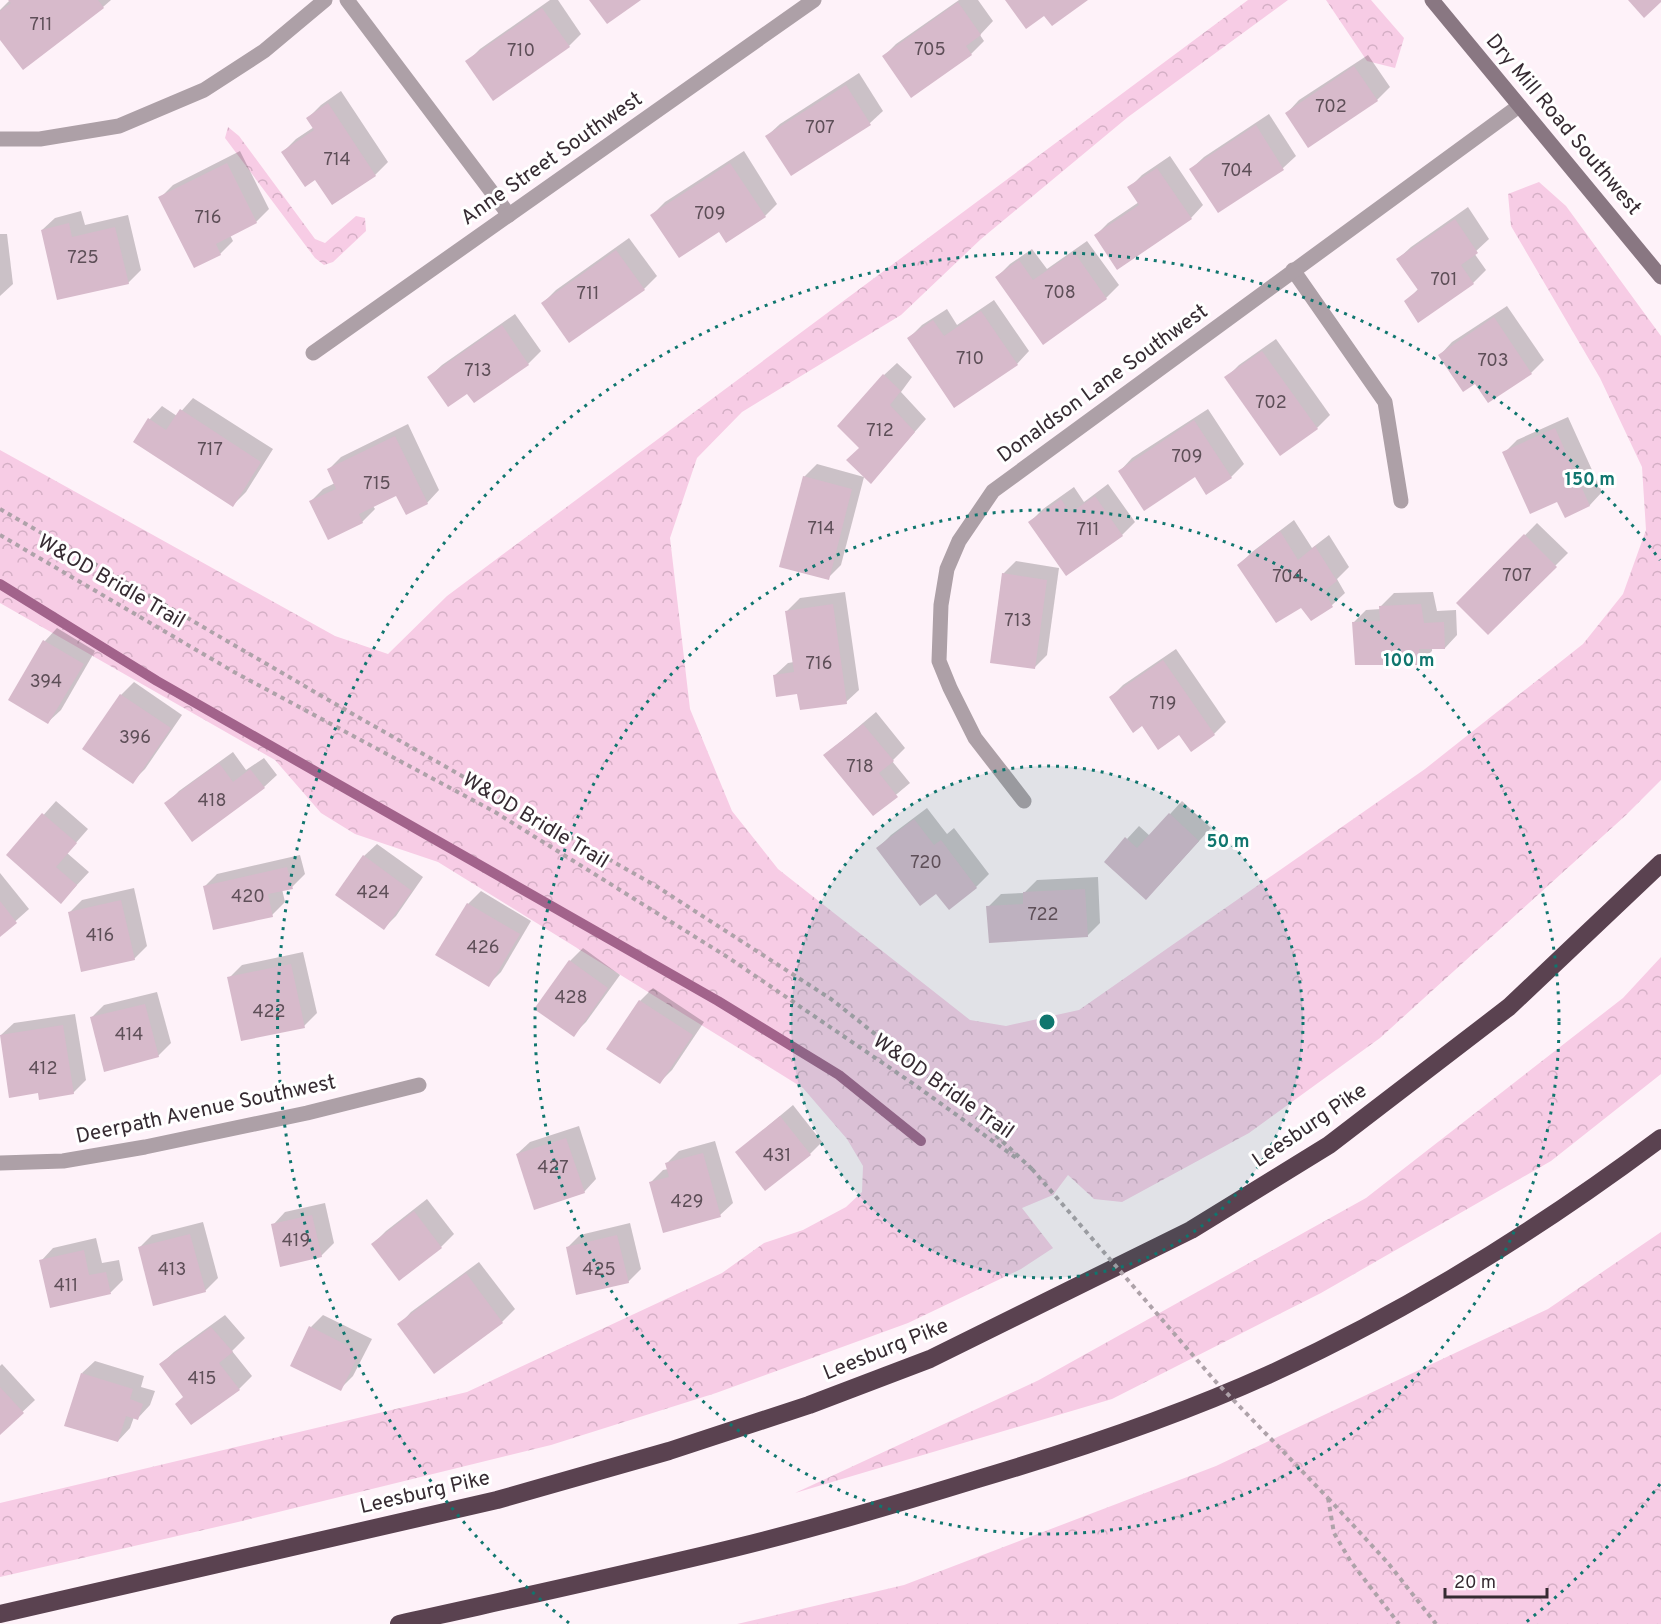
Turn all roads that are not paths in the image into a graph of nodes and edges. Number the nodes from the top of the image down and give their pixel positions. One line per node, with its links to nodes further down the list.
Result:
1 (325, 0): 6 (street)
2 (347, 0): 7 (street)
3 (814, 0): 7 (street, Anne Street Southwest)
4 (1432, 0): 5 (street, Dry Mill Road Southwest)
5 (1519, 106): 8 (street, Donaldson Lane Southwest); 9 (street, Dry Mill Road Southwest)
6 (0, 139)
7 (509, 215): 10 (street, Anne Street Southwest)
8 (1293, 270): 11 (street); 12 (street, Donaldson Lane Southwest)
9 (1661, 277)
10 (314, 353)
11 (1401, 501)
12 (1024, 801)
13 (1661, 863): 17 (highway, Leesburg Pike)
14 (419, 1085): 16 (street, Deerpath Avenue Southwest)
15 (1661, 1138): 18 (highway)
16 (0, 1163)
17 (0, 1614)
18 (399, 1624)

